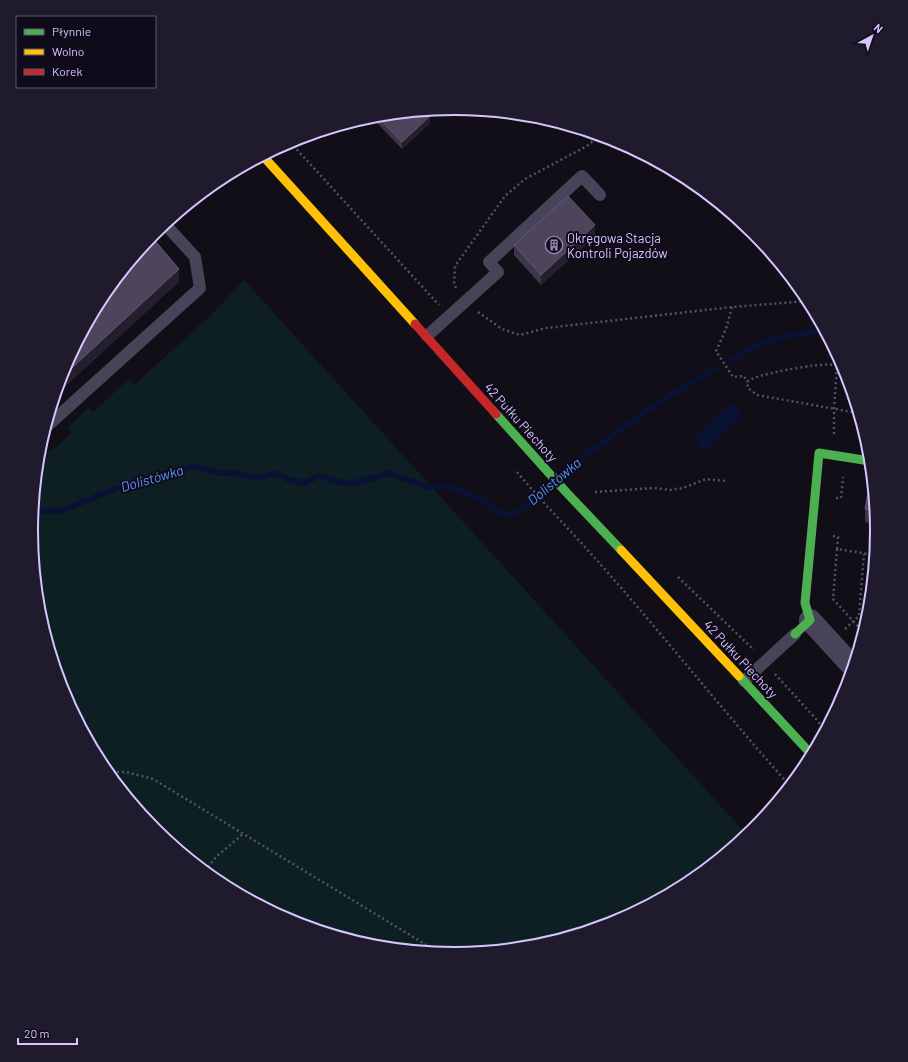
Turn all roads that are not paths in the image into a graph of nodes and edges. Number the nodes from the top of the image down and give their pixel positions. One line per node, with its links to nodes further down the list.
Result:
1 (267, 160): 4 (street, 42 Pułku Piechoty)
2 (600, 195): 4 (lane)
3 (169, 229): 5 (lane)
4 (427, 336): 9 (street, 42 Pułku Piechoty)
5 (53, 421)
6 (863, 460): 7 (street)
7 (802, 627): 8 (street); 9 (lane)
8 (848, 664)
9 (744, 681): 10 (street, 42 Pułku Piechoty)
10 (807, 750)

